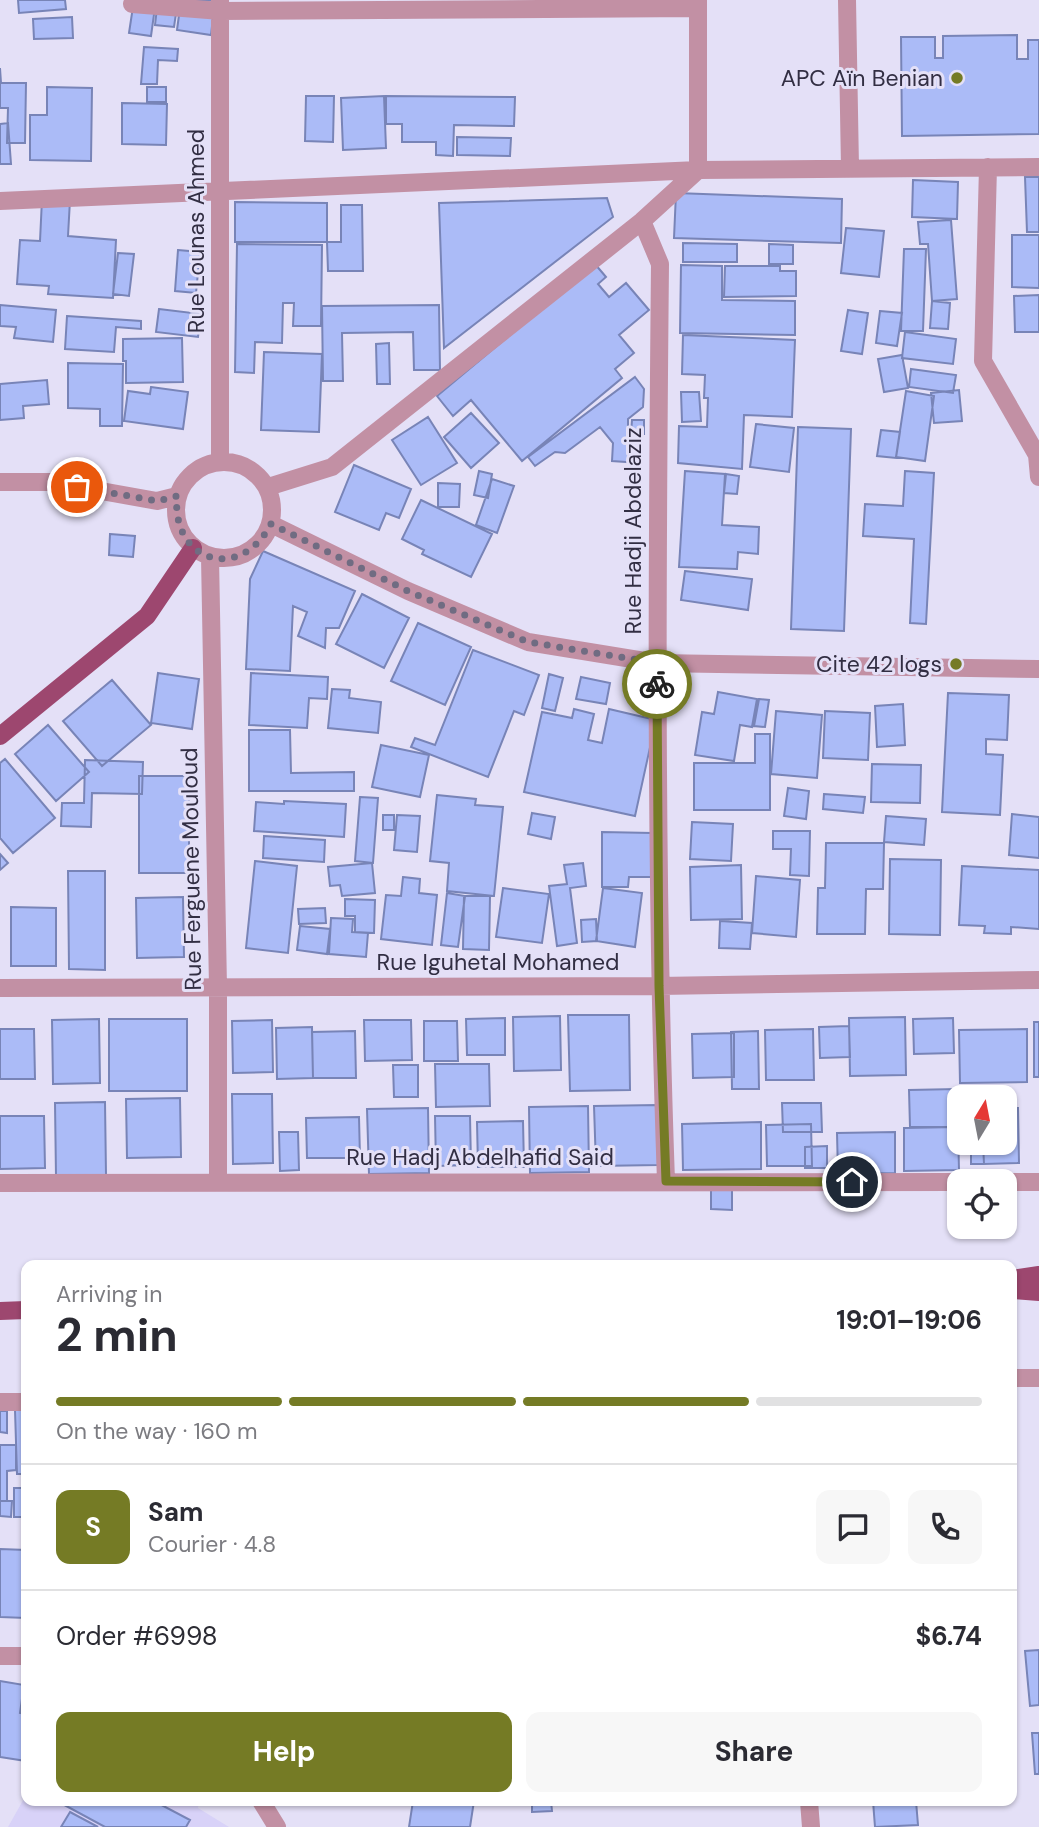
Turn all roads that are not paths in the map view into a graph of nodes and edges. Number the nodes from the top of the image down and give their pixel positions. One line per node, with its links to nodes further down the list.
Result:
1 (847, 0): 5 (street)
2 (132, 4): 4 (street)
3 (698, 4): 4 (street); 8 (street)
4 (220, 5): 9 (street, Rue Lounas Ahmed)
5 (850, 167): 6 (street); 8 (street)
6 (988, 167): 7 (street); 13 (street)
7 (1039, 167)
8 (698, 170): 9 (street); 11 (street)
9 (221, 192): 10 (street); 12 (street, Rue Lounas Ahmed)
10 (0, 201)
11 (642, 221): 15 (street); 20 (street, Rue Hadji Abdelaziz)
12 (220, 461): 15 (street); 16 (street)
13 (1039, 477)
14 (0, 482): 16 (street)
15 (268, 487): 17 (street)
16 (177, 496): 18 (street)
17 (271, 524): 19 (street); 20 (street)
18 (193, 548): 19 (street); 22 (main road)
19 (210, 557): 26 (street, Rue Ferguene Mouloud)
20 (657, 663): 21 (street); 24 (street, Rue Hadji Abdelaziz)
21 (1039, 669)
22 (0, 736)
23 (1039, 980): 24 (street, Rue Iguhetal Mohamed)
24 (659, 986): 26 (street, Rue Iguhetal Mohamed); 28 (street, Rue Hadji Abdelaziz)
25 (0, 988): 26 (street, Rue Iguhetal Mohamed)
26 (218, 988): 27 (street, Rue Ferguene Mouloud)
27 (218, 1181): 28 (street, Rue Hadj Abdelhafid Said); 29 (street, Rue Hadj Abdelhafid Said)
28 (666, 1181): 30 (street, Rue Hadj Abdelhafid Said)
29 (0, 1182)
30 (947, 1182)
31 (1017, 1182): 32 (street)
32 (1039, 1182)
33 (1039, 1275): 34 (main road)
34 (1017, 1278)
35 (1017, 1290): 36 (main road)
36 (1039, 1292)
37 (21, 1310): 38 (main road)
38 (0, 1311)
39 (1017, 1378): 40 (street)
40 (1039, 1378)
41 (0, 1402): 42 (street)
42 (21, 1402)
43 (0, 1656): 44 (street)
44 (21, 1656)
45 (264, 1806): 47 (street)
46 (809, 1806): 48 (street)
47 (277, 1827)
48 (811, 1827)

